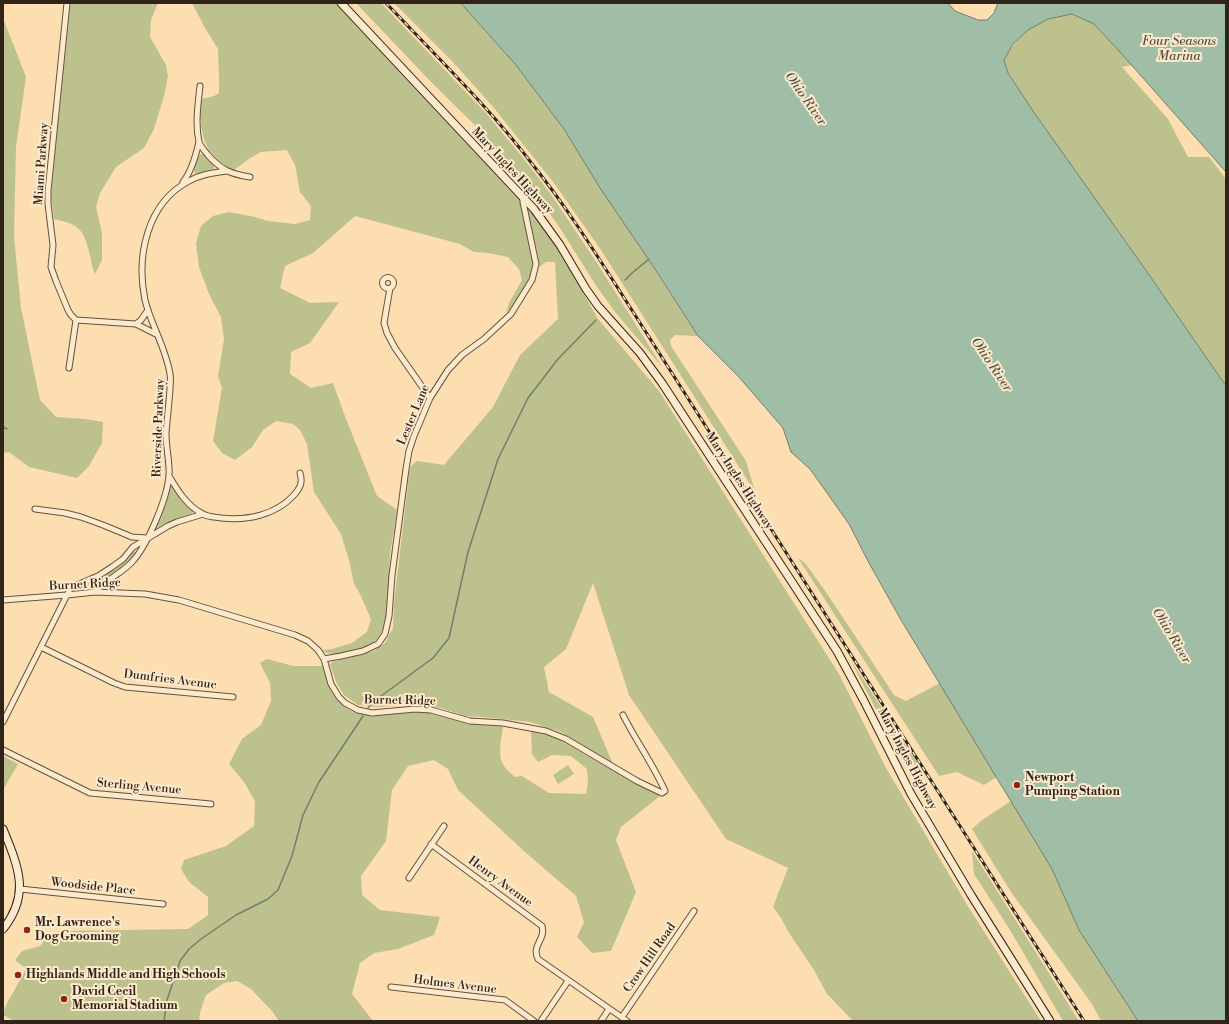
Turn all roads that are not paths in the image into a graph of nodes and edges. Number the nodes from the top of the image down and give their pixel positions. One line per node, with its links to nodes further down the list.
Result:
1 (67, 3): 11 (street, Miami Parkway)
2 (341, 3): 8 (street, Mary Ingles Highway)
3 (200, 86): 4 (street, Riverside Parkway)
4 (199, 141): 5 (street, Riverside Parkway); 7 (street, Riverside Parkway)
5 (227, 171): 6 (street, Riverside Parkway); 7 (street, Riverside Parkway)
6 (250, 177)
7 (178, 188): 10 (street, Riverside Parkway)
8 (523, 196): 15 (street, Lester Lane); 47 (street, Mary Ingles Highway)
9 (390, 288): 15 (street)
10 (148, 310): 12 (street); 13 (street, Riverside Parkway)
11 (76, 320): 12 (street); 14 (street)
12 (136, 324): 13 (street)
13 (156, 334): 17 (street, Riverside Parkway)
14 (69, 368)
15 (430, 398): 25 (street, Lester Lane)
16 (300, 473): 19 (street)
17 (169, 476): 19 (street); 20 (street, Riverside Parkway)
18 (35, 509): 20 (street)
19 (203, 514): 20 (street)
20 (148, 538): 21 (street, Riverside Parkway); 22 (street)
21 (95, 592): 22 (street, Burnet Ridge); 25 (street, Burnet Ridge)
22 (67, 595): 23 (street, Burnet Ridge); 24 (street)
23 (3, 600)
24 (41, 647): 26 (street, Dumfries Avenue); 28 (street)
25 (324, 659): 27 (street, Burnet Ridge)
26 (233, 697)
27 (623, 715)
28 (3, 722)
29 (3, 750): 30 (street, Sterling Avenue)
30 (211, 804)
31 (444, 826): 33 (street)
32 (3, 829): 35 (street)
33 (431, 844): 34 (street); 39 (street, Henry Avenue)
34 (409, 878)
35 (20, 889): 36 (street, Woodside Place); 38 (street)
36 (163, 904)
37 (694, 911): 42 (street, Crow Hill Road)
38 (3, 929)
39 (568, 981): 41 (street); 44 (street)
40 (391, 987): 43 (street, Holmes Avenue)
41 (609, 1009): 42 (street); 45 (street)
42 (622, 1017): 46 (street)
43 (534, 1021)
44 (541, 1021)
45 (601, 1021)
46 (627, 1021)
47 (1050, 1021)

